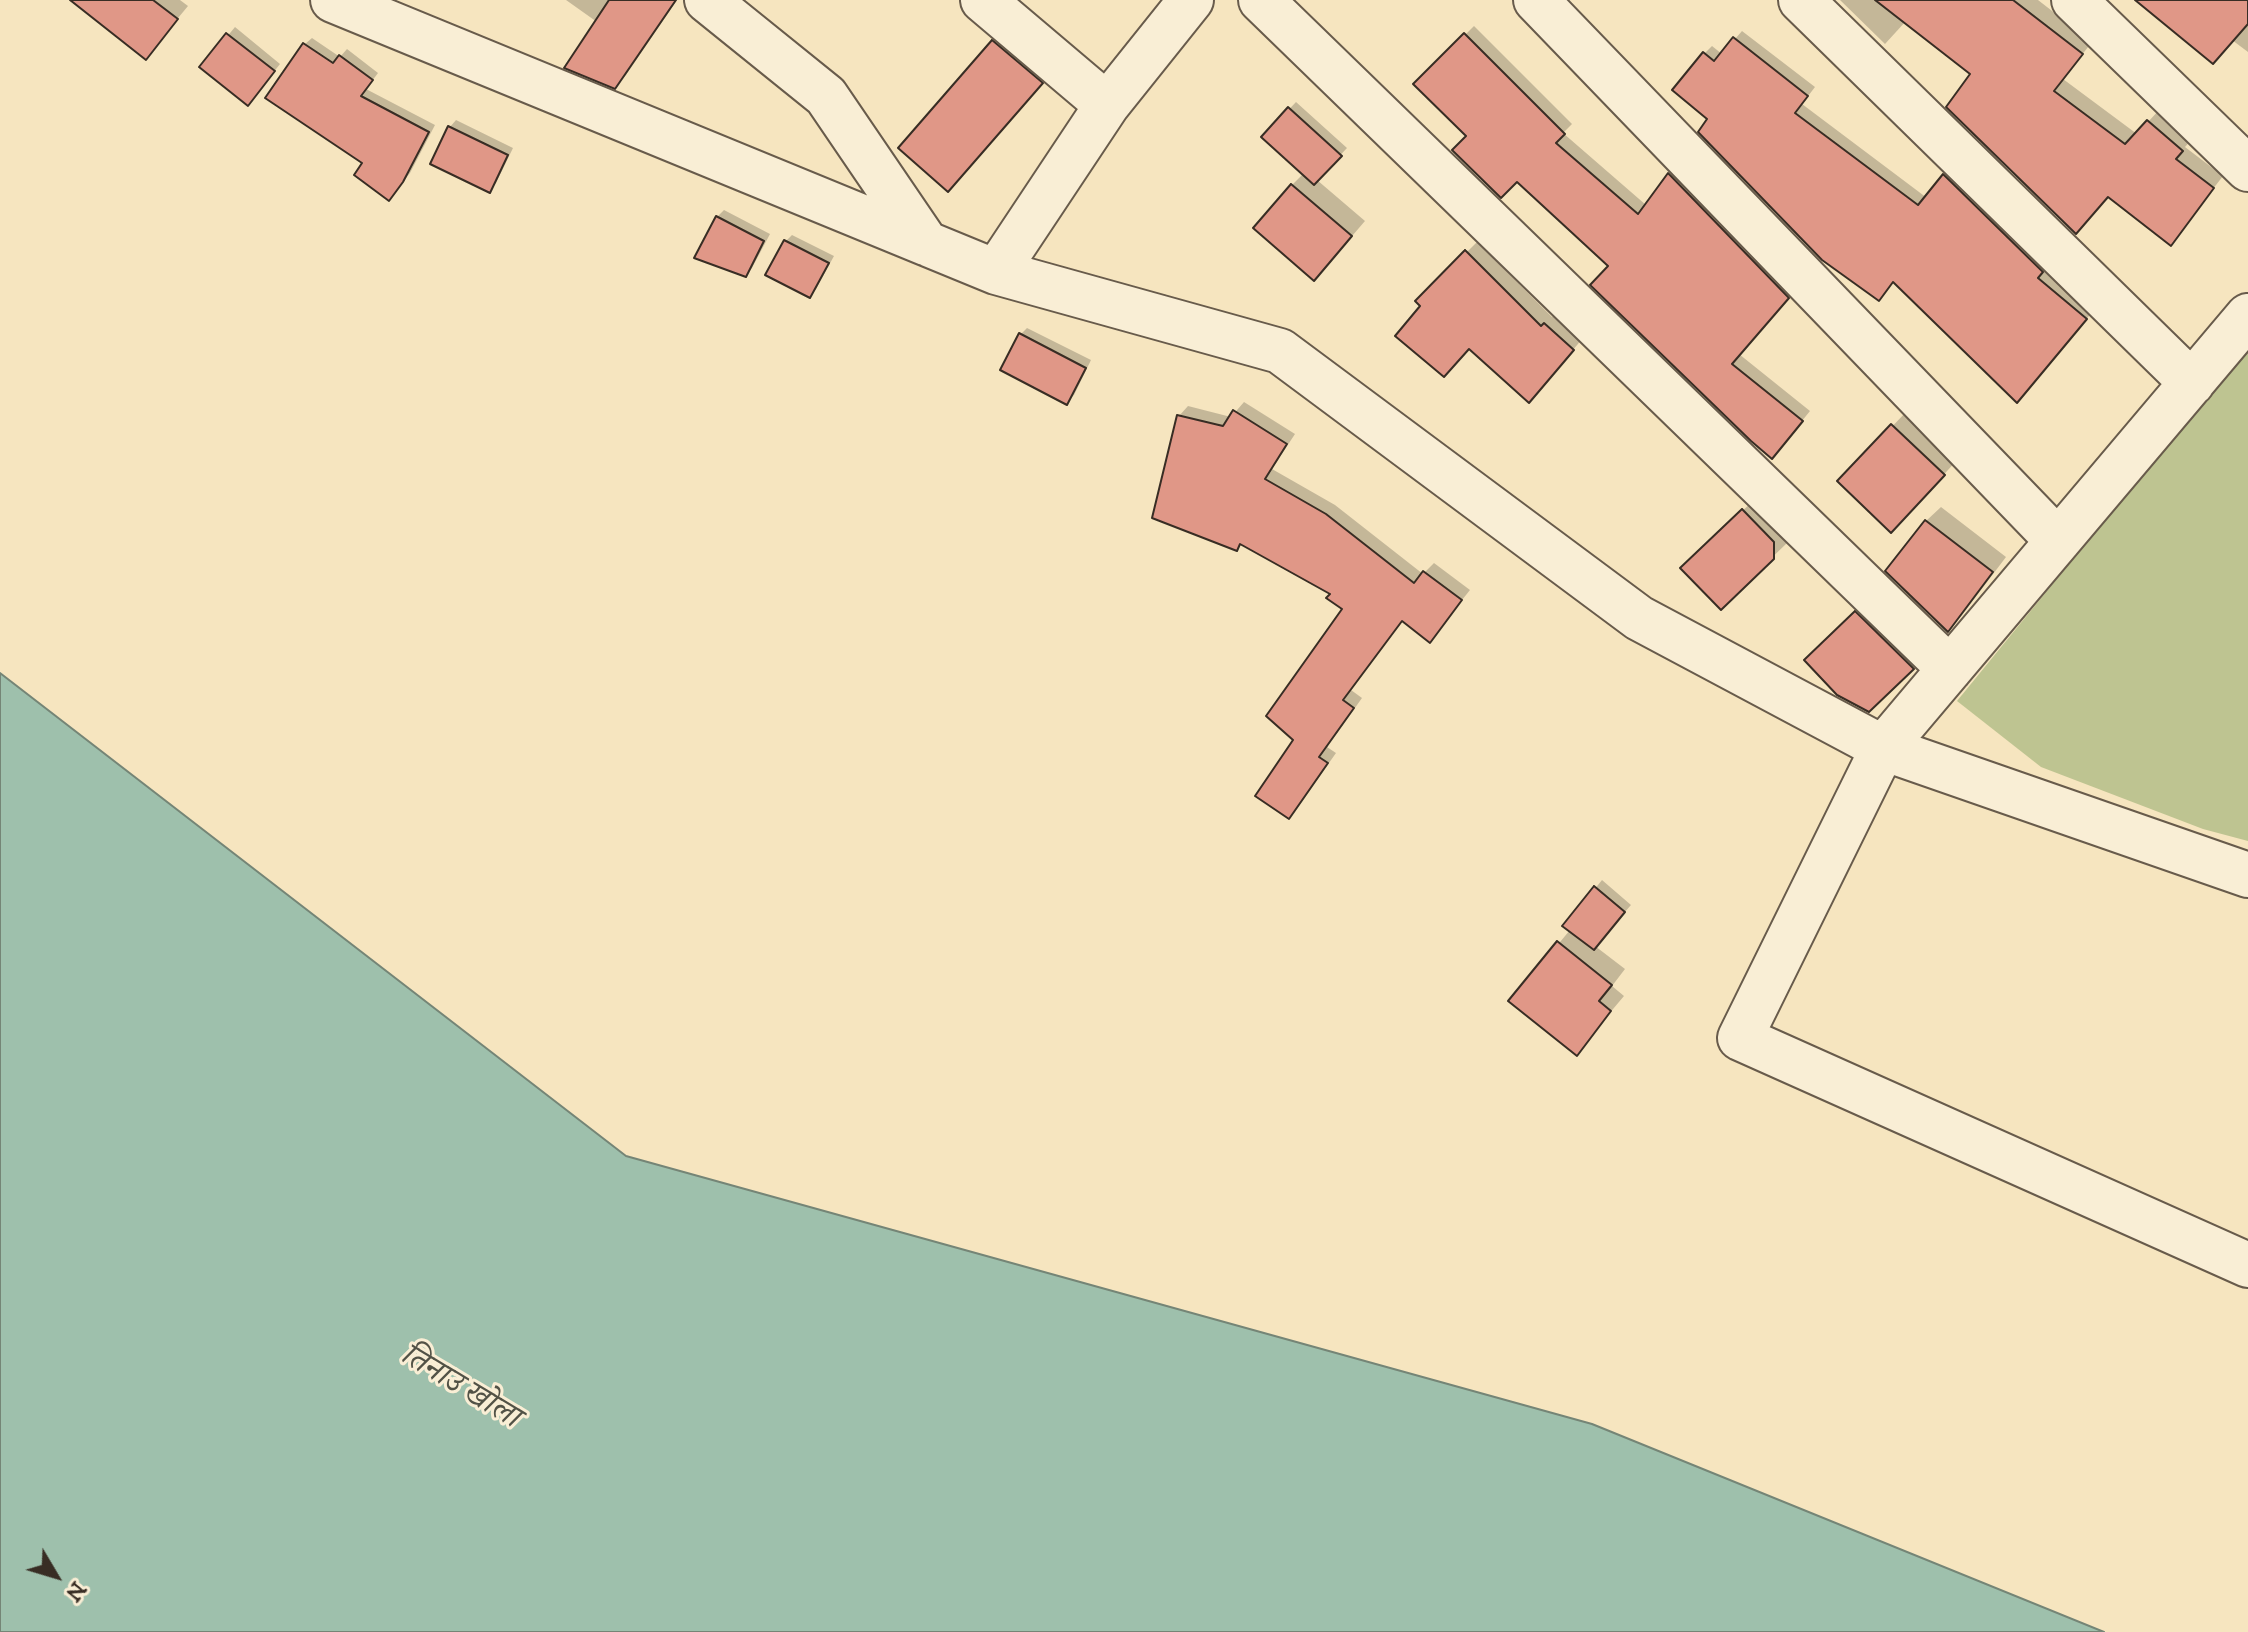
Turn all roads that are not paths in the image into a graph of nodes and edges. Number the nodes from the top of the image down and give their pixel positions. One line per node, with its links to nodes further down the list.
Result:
1 (333, 0): 11 (street)
2 (707, 0): 11 (street)
3 (983, 0): 9 (street)
4 (1191, 0): 9 (street)
5 (1261, 0): 16 (street)
6 (1536, 0): 15 (street)
7 (1801, 0): 14 (street)
8 (2074, 0): 10 (street)
9 (1107, 105): 12 (street)
10 (2248, 169)
11 (926, 243): 12 (street)
12 (996, 272): 17 (street)
13 (2248, 316): 14 (street)
14 (2192, 383): 15 (street)
15 (2058, 541): 16 (street)
16 (1950, 669): 17 (street)
17 (1883, 748): 18 (street); 19 (street)
18 (2248, 875)
19 (2248, 1265)

